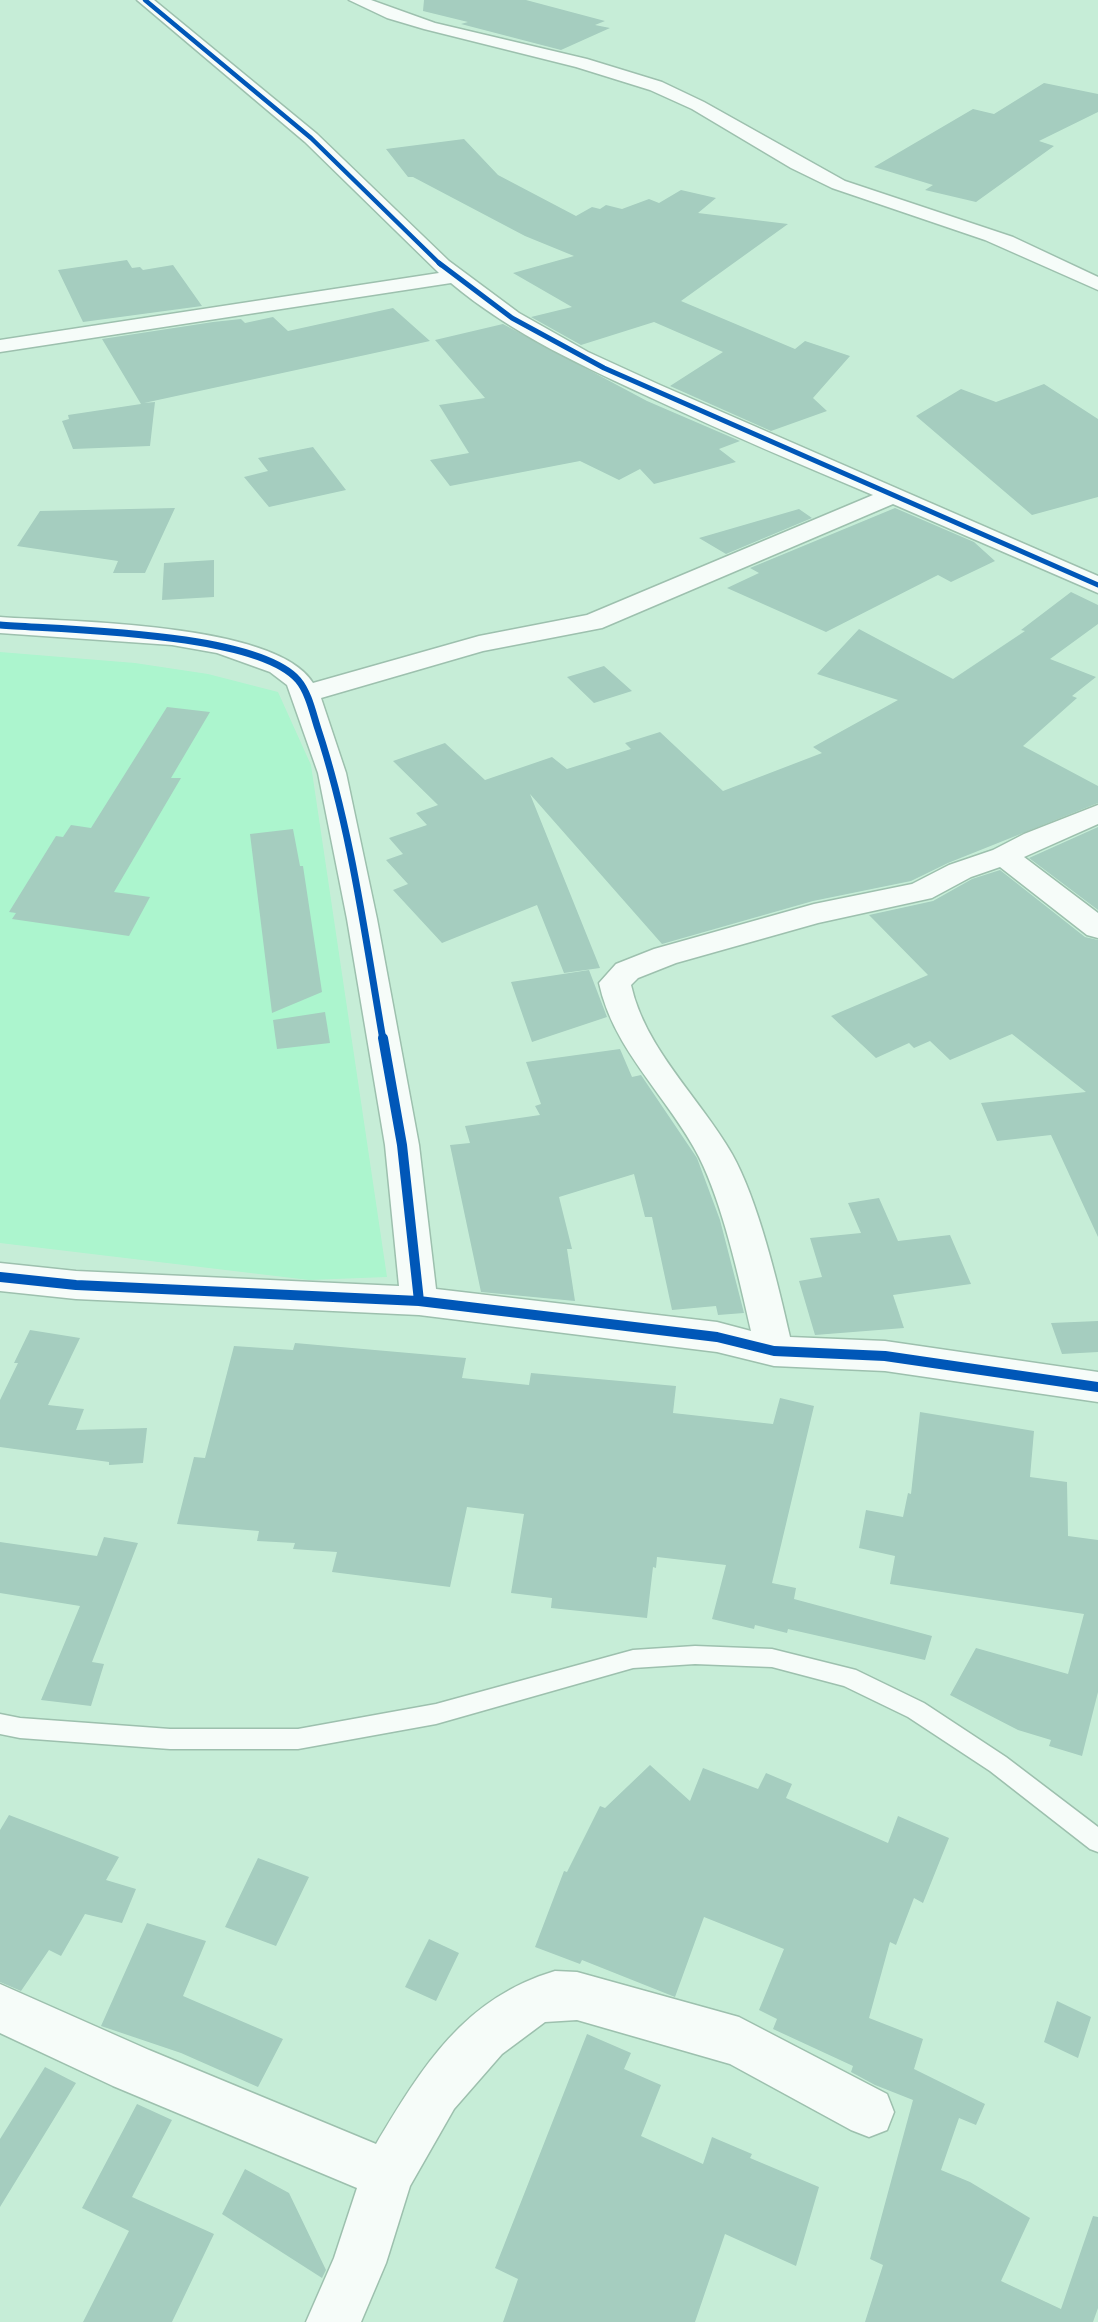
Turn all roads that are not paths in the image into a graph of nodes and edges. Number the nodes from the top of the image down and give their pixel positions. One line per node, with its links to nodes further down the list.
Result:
1 (145, 0): 3 (street)
2 (356, 0): 4 (street)
3 (454, 277): 5 (street); 6 (street)
4 (1098, 284)
5 (0, 346)
6 (892, 495): 7 (street); 9 (street)
7 (1098, 585)
8 (0, 625): 9 (street)
9 (306, 694): 14 (street)
10 (1098, 814): 11 (street)
11 (1004, 856): 12 (street); 15 (street)
12 (1098, 928)
13 (0, 1277): 14 (street)
14 (419, 1301): 15 (street)
15 (774, 1351): 16 (street)
16 (1098, 1387)
17 (0, 1724): 18 (lane)
18 (1098, 1841)
19 (0, 2008): 21 (street)
20 (869, 2112): 21 (street)
21 (387, 2175): 22 (street)
22 (333, 2322)

